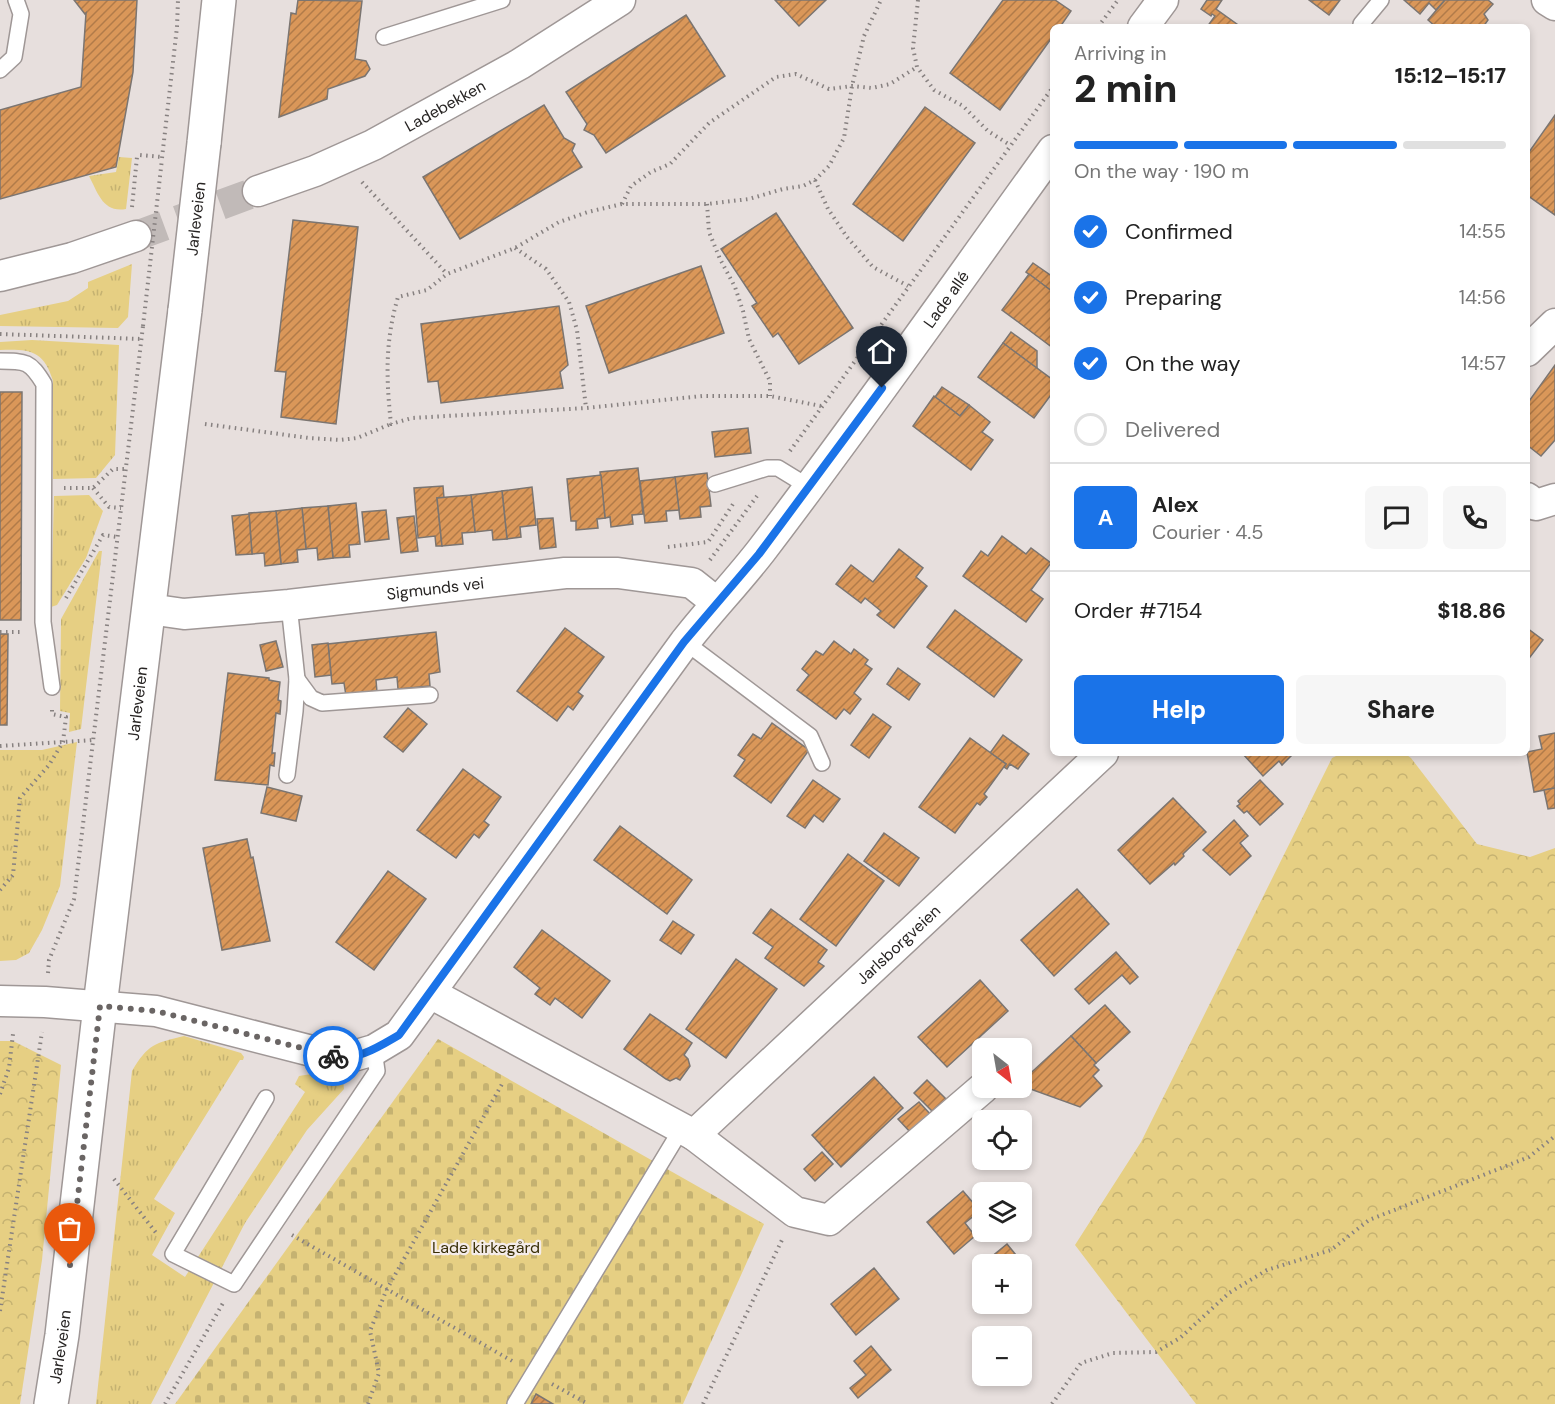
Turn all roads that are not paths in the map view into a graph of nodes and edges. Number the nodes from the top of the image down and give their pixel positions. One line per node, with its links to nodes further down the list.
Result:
1 (16, 0): 12 (lane)
2 (219, 0): 24 (main road, Jarleveien, bridge)
3 (502, 0): 11 (lane)
4 (620, 0): 14 (street, Ladebekken)
5 (1163, 0): 9 (street)
6 (1381, 0): 10 (lane)
7 (1547, 0): 8 (street)
8 (1555, 5)
9 (1145, 24)
10 (1361, 24)
11 (384, 37)
12 (0, 70)
13 (1050, 154): 21 (street, Lade allé)
14 (258, 191)
15 (134, 224): 16 (street)
16 (0, 276)
17 (1555, 324): 18 (street)
18 (1530, 348)
19 (0, 361): 27 (lane)
20 (715, 484): 21 (lane)
21 (809, 487): 22 (street, Lade allé)
22 (717, 602): 23 (street, Sigmunds vei); 25 (street, Lade allé)
23 (290, 605): 24 (street, Sigmunds vei); 26 (lane)
24 (149, 609): 34 (main road, Jarleveien)
25 (684, 642): 30 (lane); 32 (street, Lade allé)
26 (297, 679): 28 (lane); 31 (lane)
27 (52, 687)
28 (430, 695)
29 (1100, 756): 38 (street, Jarlsborgveien)
30 (822, 763)
31 (287, 774)
32 (430, 993): 35 (street, Lade allé); 38 (street)
33 (0, 1001): 34 (street, Lade allé)
34 (100, 1006): 35 (street, Lade allé); 39 (main road, Jarleveien)
35 (374, 1050): 37 (lane)
36 (972, 1097): 38 (street)
37 (266, 1098)
38 (688, 1131): 40 (lane)
39 (51, 1404)
40 (515, 1404)

